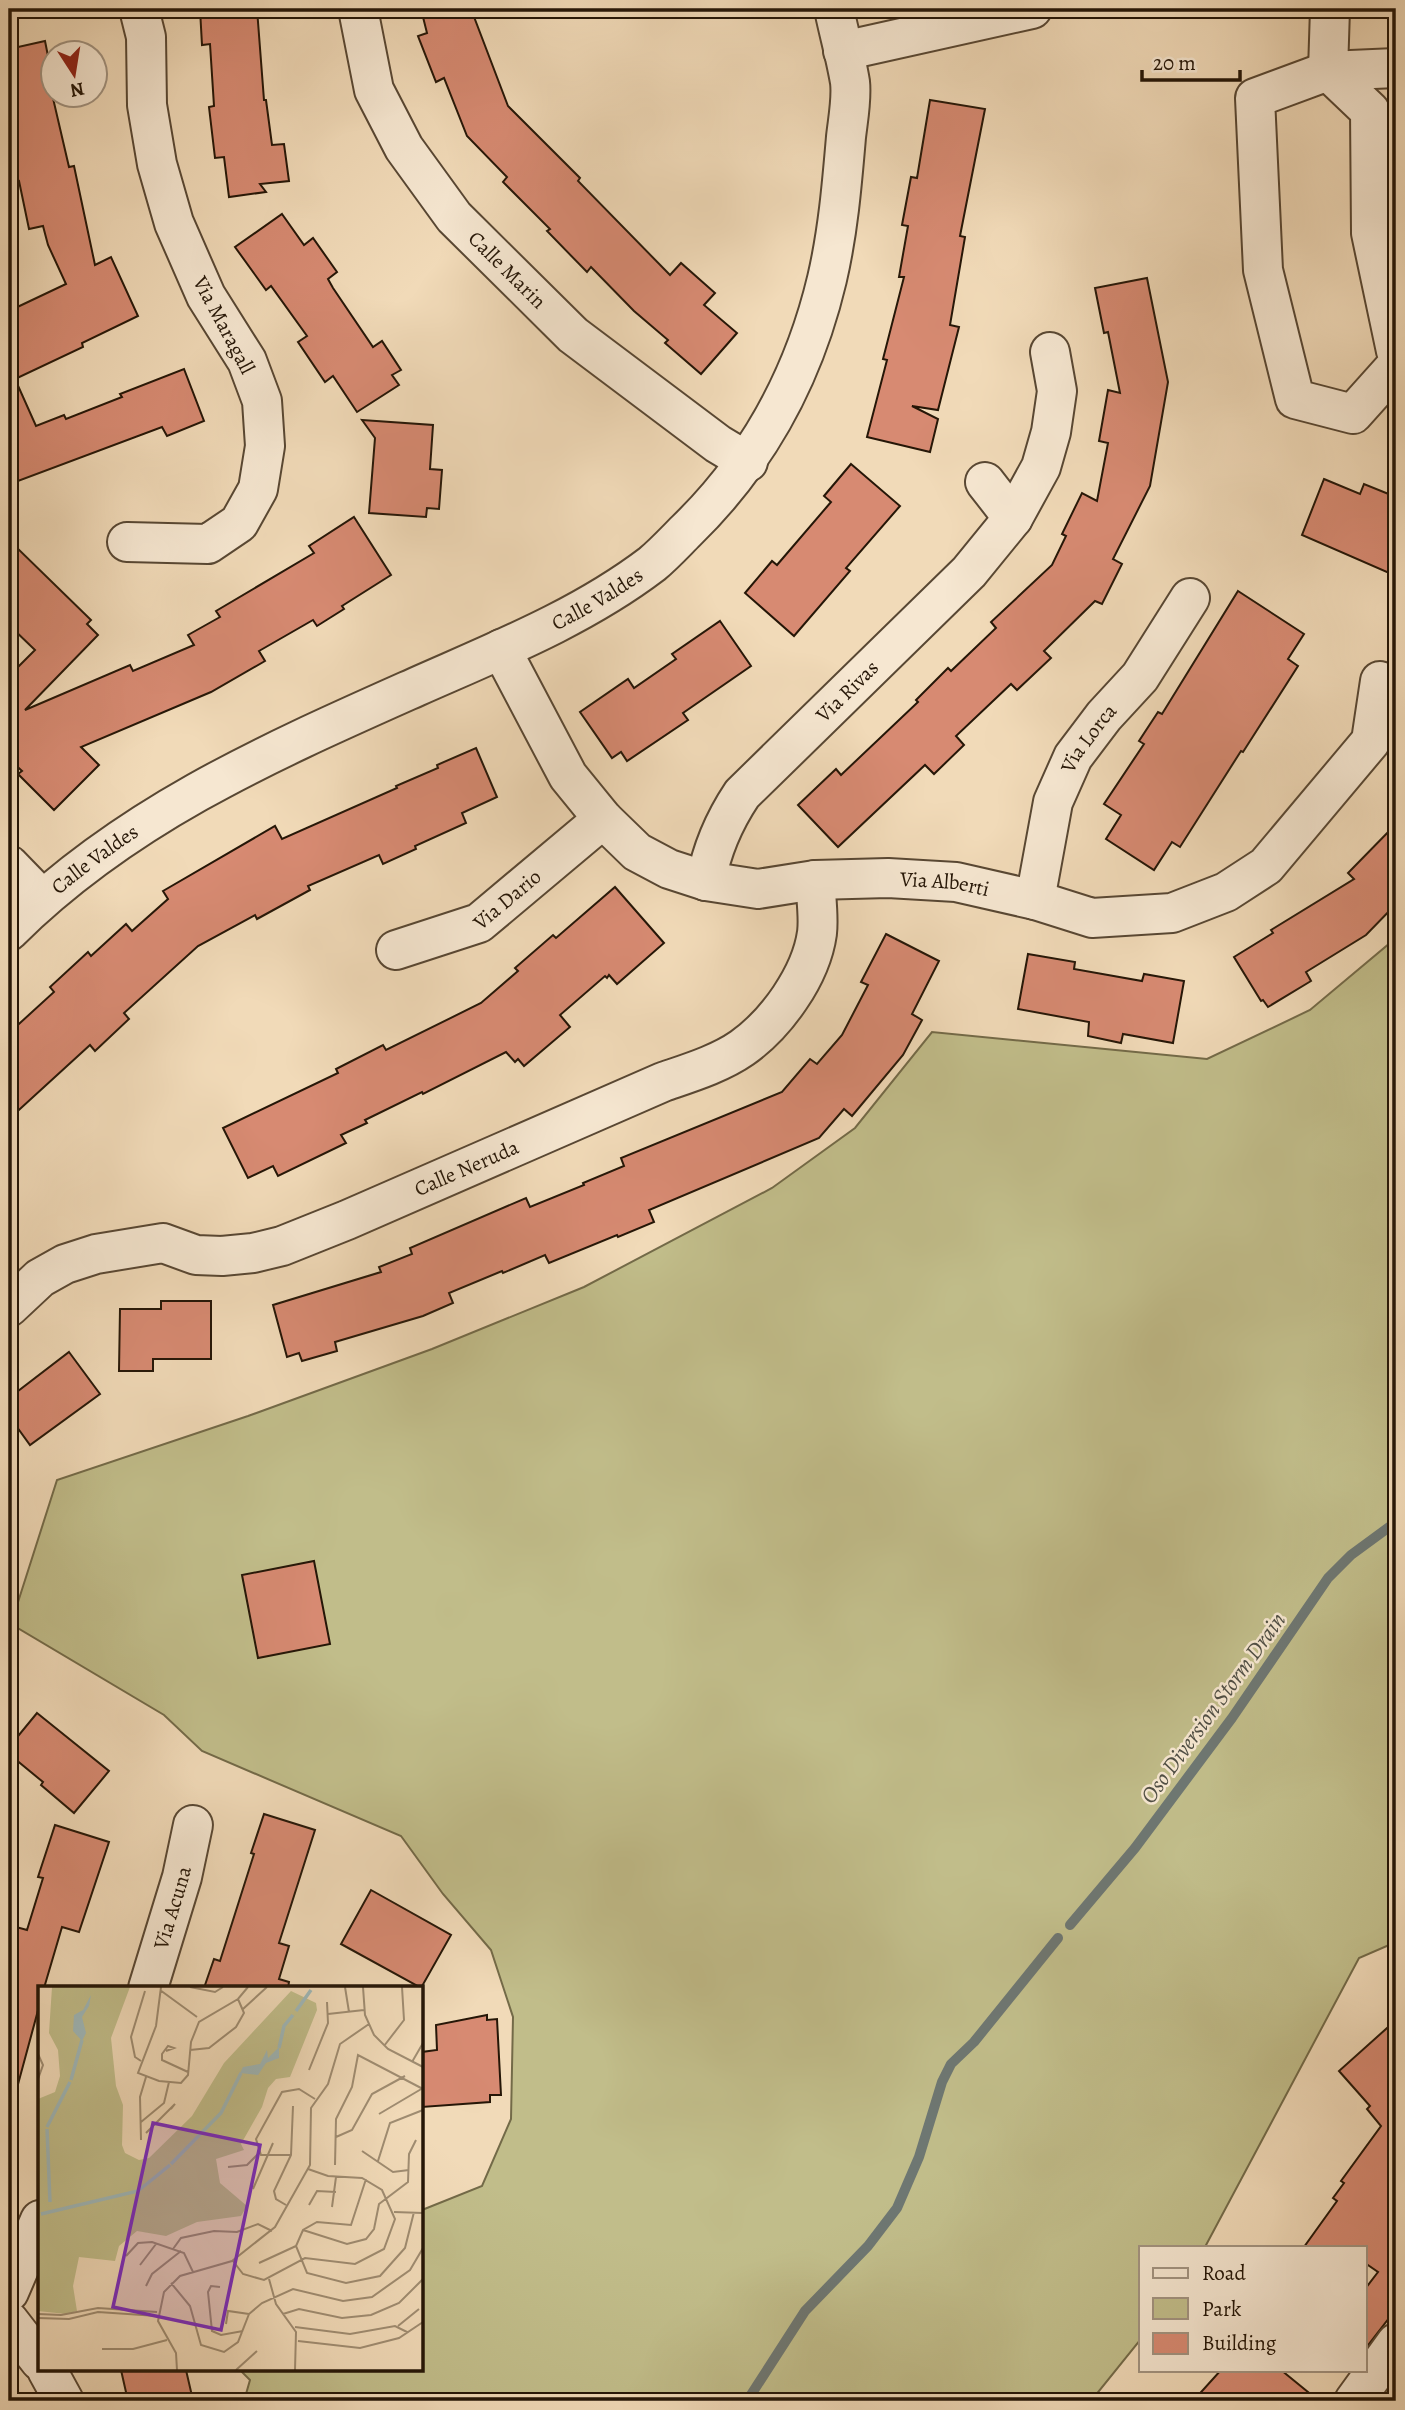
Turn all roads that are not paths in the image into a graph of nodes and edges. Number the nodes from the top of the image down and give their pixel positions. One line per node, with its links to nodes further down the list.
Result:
1 (139, 9): 16 (street, Via Maragall)
2 (358, 9): 13 (street, Calle Marin)
3 (834, 9): 6 (street, Calle Valdes)
4 (1032, 9): 6 (street)
5 (1330, 9): 8 (street)
6 (843, 51): 13 (street, Calle Valdes)
7 (1396, 68): 8 (street)
8 (1328, 71): 9 (street); 12 (street)
9 (1384, 232): 10 (street)
10 (1396, 351)
11 (1050, 352): 15 (street, Via Rivas)
12 (1396, 366)
13 (748, 462): 18 (street, Calle Valdes)
14 (985, 482): 15 (street)
15 (1013, 518): 23 (street, Via Rivas)
16 (127, 542)
17 (1190, 598): 25 (street, Via Lorca)
18 (502, 649): 20 (street, Via Alberti); 24 (street, Calle Valdes)
19 (1380, 681): 25 (street, Via Alberti)
20 (603, 819): 23 (street, Via Alberti); 27 (street, Via Dario)
21 (9, 865): 24 (street)
22 (815, 880): 23 (street, Via Alberti); 25 (street, Via Alberti); 28 (street, Calle Neruda)
23 (706, 881)
24 (41, 899): 26 (street, Calle Valdes)
25 (1035, 900)
26 (9, 931)
27 (396, 950)
28 (9, 1307)
29 (193, 1825): 30 (street, Via Acuna)
30 (149, 1986)
31 (38, 2225): 32 (street)
32 (9, 2292)
33 (9, 2321): 35 (street)
34 (1395, 2349): 38 (street)
35 (38, 2358)
36 (48, 2372): 37 (street)
37 (64, 2401)
38 (1354, 2401)

